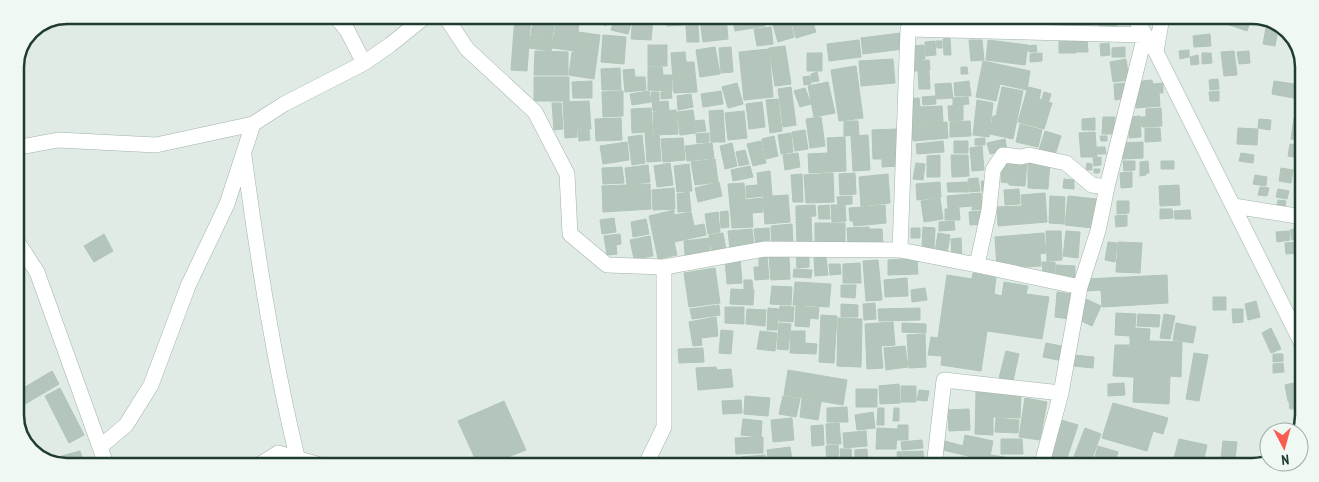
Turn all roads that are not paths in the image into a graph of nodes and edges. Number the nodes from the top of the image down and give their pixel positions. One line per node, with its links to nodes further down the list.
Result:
1 (341, 24): 8 (street)
2 (416, 24): 8 (street)
3 (451, 24): 18 (street)
4 (1138, 24): 6 (street)
5 (1161, 24): 7 (street)
6 (1145, 35): 7 (street); 12 (street); 15 (street)
7 (1156, 52): 13 (street)
8 (364, 63): 9 (street)
9 (253, 124): 10 (street); 11 (street)
10 (24, 146)
11 (244, 152): 22 (street); 26 (street)
12 (1107, 187): 17 (street); 19 (street)
13 (1234, 206): 14 (street); 20 (street)
14 (1295, 216)
15 (900, 250): 17 (street); 18 (street)
16 (24, 252): 22 (street)
17 (977, 265): 19 (street)
18 (664, 267): 27 (street)
19 (1080, 287): 21 (street)
20 (1295, 330)
21 (1061, 393): 28 (street); 29 (street)
22 (100, 447): 23 (street)
23 (104, 458)
24 (270, 458): 25 (street)
25 (290, 458)
26 (298, 458)
27 (648, 458)
28 (935, 458)
29 (1043, 458)

